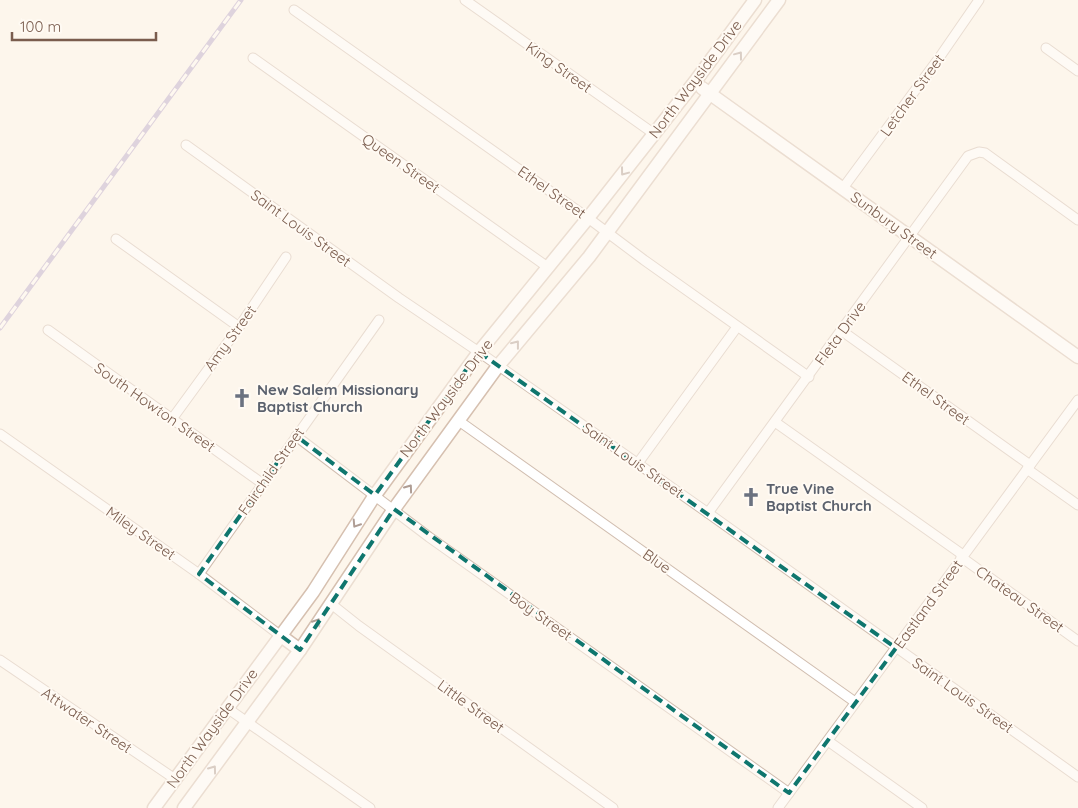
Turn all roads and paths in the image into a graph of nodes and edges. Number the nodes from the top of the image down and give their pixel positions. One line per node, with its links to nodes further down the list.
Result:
1 (465, 0): 11 (street, King Street)
2 (755, 0): 9 (main road, North Wayside Drive)
3 (779, 0): 10 (main road, North Wayside Drive, one-way to 3)
4 (979, 0): 13 (street, Letcher Street)
5 (294, 10): 14 (street, Ethel Street)
6 (1046, 48): 8 (street)
7 (253, 58): 20 (street, Queen Street)
8 (1078, 71)
9 (694, 83): 10 (main road, Sunbury Street); 11 (main road, North Wayside Drive)
10 (709, 94): 13 (main road, Sunbury Street); 16 (main road, North Wayside Drive)
11 (653, 133): 14 (main road, North Wayside Drive, one-way to 14)
12 (186, 145): 26 (street, Saint Louis Street)
13 (843, 188): 17 (main road, Sunbury Street)
14 (588, 218): 16 (street, Ethel Street); 20 (main road, North Wayside Drive)
15 (1078, 220): 17 (street, Fleta Drive)
16 (607, 232): 23 (street, Ethel Street); 28 (main road, North Wayside Drive, one-way to 16)
17 (910, 236): 25 (street, Fleta Drive); 27 (main road, Sunbury Street)
18 (116, 239): 22 (street)
19 (286, 257): 22 (street, Amy Street)
20 (549, 268): 26 (main road, North Wayside Drive)
21 (379, 320): 35 (street, Fairchild Street)
22 (239, 327): 31 (street, Amy Street)
23 (737, 327): 29 (street, Ethel Street); 36 (street)
24 (48, 330): 31 (street, South Howton Street)
25 (842, 331): 29 (street, Fleta Drive); 37 (street, Ethel Street)
26 (479, 352): 28 (street, Saint Louis Street); 39 (main road, North Wayside Drive)
27 (1078, 357)
28 (498, 366): 32 (main road, North Wayside Drive); 36 (street, Saint Louis Street)
29 (809, 376): 33 (street, Fleta Drive)
30 (1078, 400): 37 (street, Eastland Street)
31 (172, 418): 38 (street, South Howton Street)
32 (459, 421): 41 (main road, North Wayside Drive, one-way to 32); 51 (street, Blue)
33 (775, 422): 42 (street, Fleta Drive); 43 (street, Chateau Street)
34 (0, 434): 44 (street, Miley Street)
35 (296, 436): 38 (street, Fairchild Street); 39 (street, Boy Street)
36 (638, 463): 42 (street, Saint Louis Street)
37 (1028, 467): 40 (street, Ethel Street); 43 (street, Eastland Street)
38 (263, 484): 44 (street, Fairchild Street)
39 (375, 495): 41 (street, Boy Street); 46 (main road, North Wayside Drive, one-way to 46)
40 (1078, 505)
41 (394, 509): 45 (main road, North Wayside Drive); 57 (street, Boy Street)
42 (708, 513): 48 (street, Saint Louis Street)
43 (962, 556): 47 (street, Chateau Street); 48 (street, Eastland Street)
44 (199, 574): 46 (street, Miley Street)
45 (330, 603): 49 (main road, North Wayside Drive, one-way to 45); 61 (street, Little Street)
46 (280, 636): 49 (main road); 52 (main road, North Wayside Drive)
47 (1078, 640)
48 (896, 648): 51 (street, Eastland Street); 55 (street, Saint Louis Street)
49 (300, 650): 53 (main road, North Wayside Drive)
50 (0, 660): 56 (street, Attwater Street)
51 (855, 702): 54 (street, Eastland Street)
52 (227, 708): 53 (street); 56 (main road, North Wayside Drive)
53 (247, 722): 59 (main road, North Wayside Drive, one-way to 53); 60 (street)
54 (828, 741): 57 (street, Eastland Street); 63 (street)
55 (1078, 777)
56 (175, 779): 58 (main road, North Wayside Drive)
57 (789, 793): 62 (street, Eastland Street)
58 (154, 808)
59 (184, 808)
60 (370, 808)
61 (613, 808)
62 (778, 808)
63 (922, 808)

